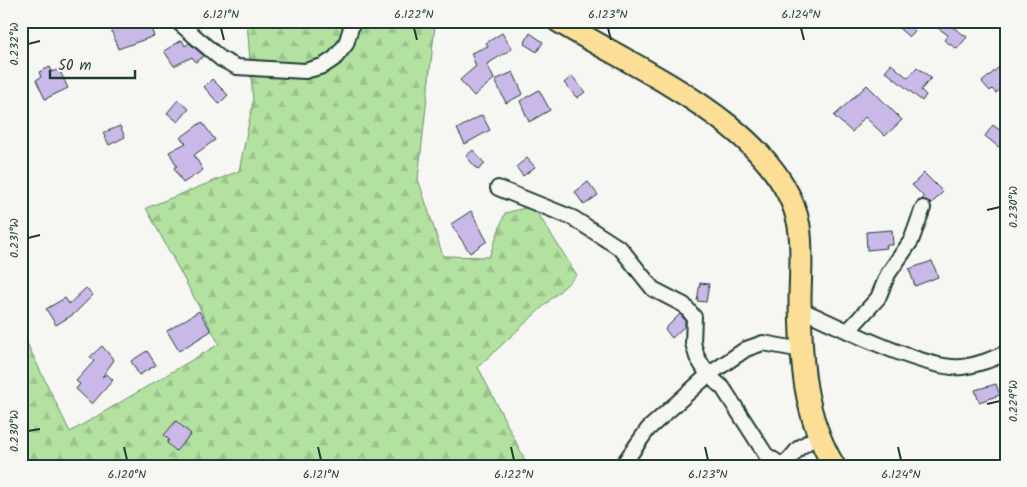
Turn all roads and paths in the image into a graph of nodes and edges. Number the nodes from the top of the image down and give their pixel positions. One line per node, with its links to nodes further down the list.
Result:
1 (176, 21): 2 (street)
2 (353, 21)
3 (558, 21): 6 (main road)
4 (498, 188): 10 (street)
5 (923, 208): 7 (street)
6 (800, 309): 7 (street); 8 (main road)
7 (848, 331): 9 (street)
8 (802, 350): 10 (street); 11 (main road)
9 (1006, 352)
10 (708, 374): 11 (street); 12 (street)
11 (819, 435): 13 (main road)
12 (622, 466)
13 (834, 466)

